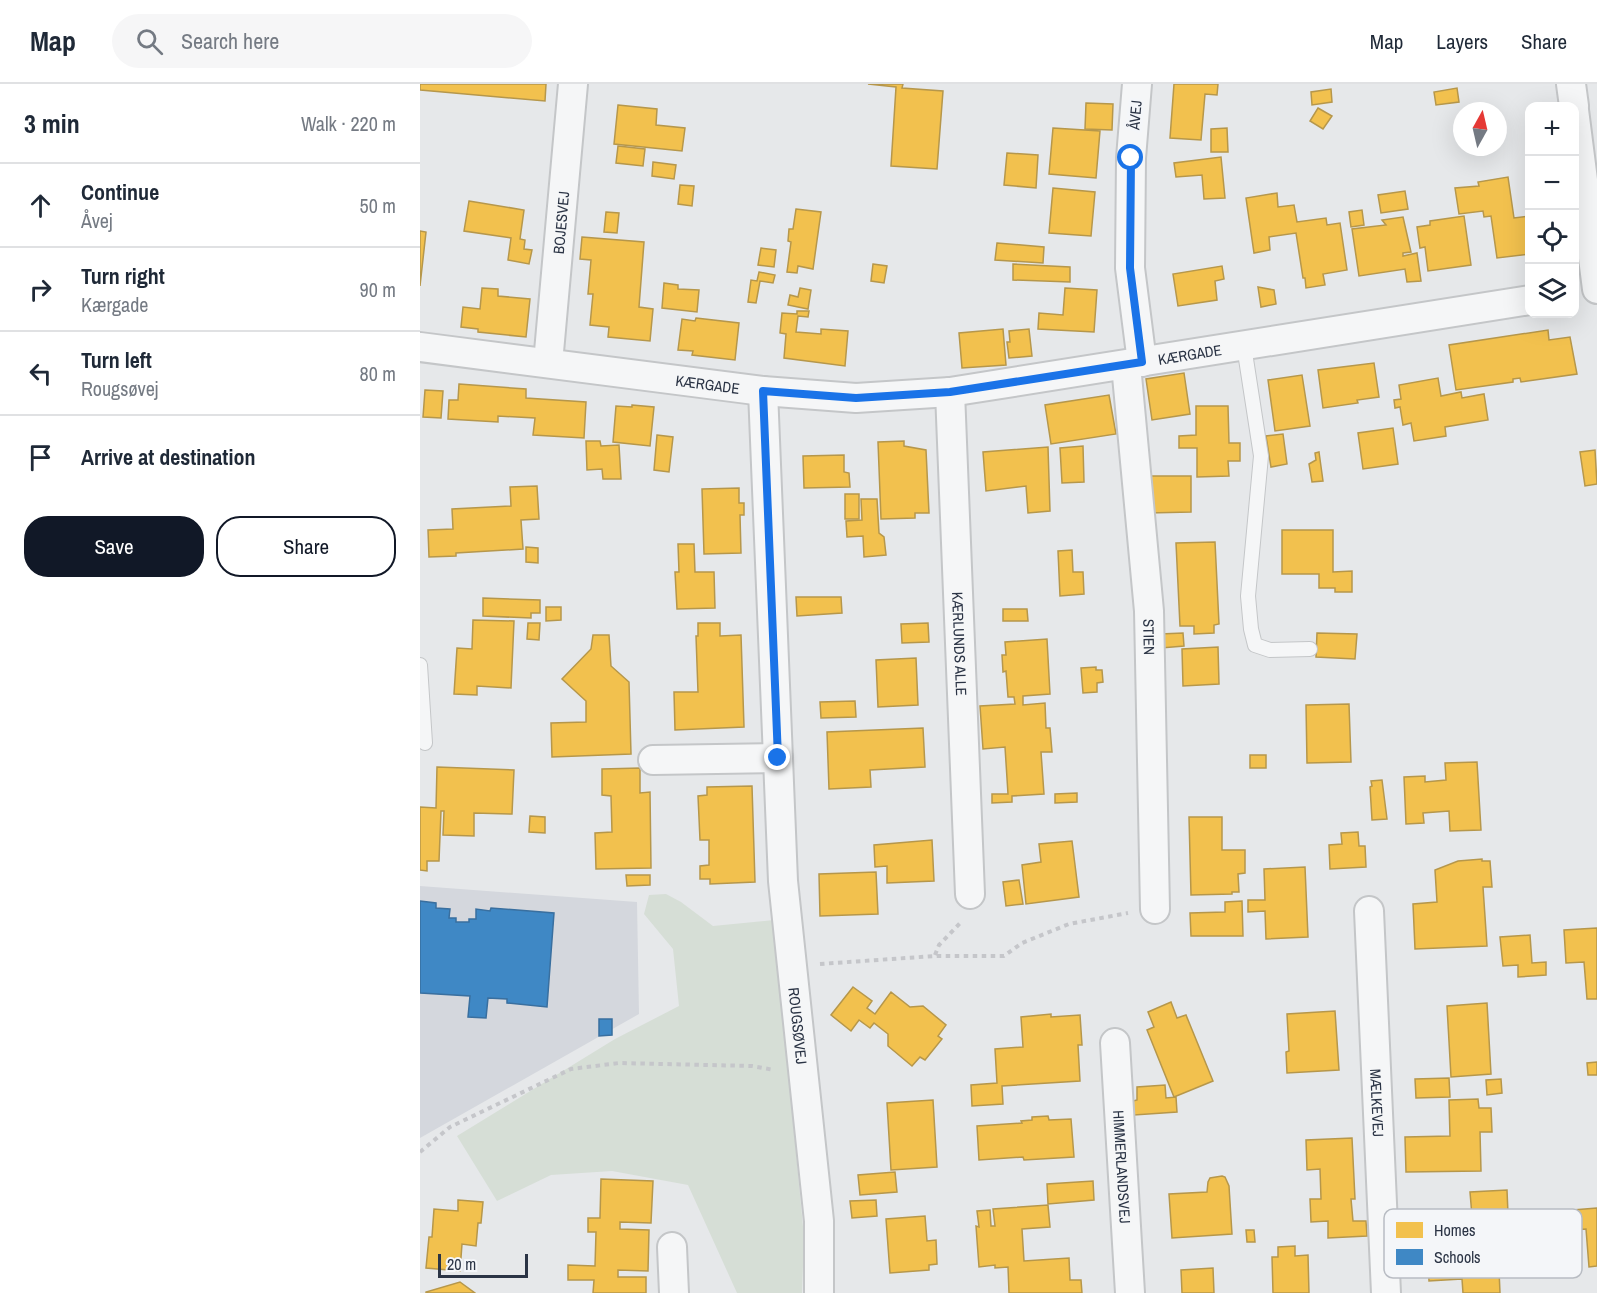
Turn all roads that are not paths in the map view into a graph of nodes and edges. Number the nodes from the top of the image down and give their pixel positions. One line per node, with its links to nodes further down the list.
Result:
1 (573, 84): 11 (street, BOJESVEJ)
2 (1137, 84): 12 (street, ÅVEJ)
3 (1571, 84): 4 (street)
4 (1573, 102)
5 (1579, 147): 6 (street)
6 (1597, 289): 7 (street)
7 (1579, 292)
8 (1525, 301): 9 (street, KÆRGADE)
9 (1244, 346): 12 (street, KÆRGADE); 15 (lane)
10 (420, 347): 11 (street, KÆRGADE)
11 (548, 363): 13 (street, KÆRGADE)
12 (1134, 363): 14 (street, KÆRGADE); 21 (street, STIEN)
13 (763, 391): 14 (street, KÆRGADE); 18 (street, ROUGSØVEJ)
14 (950, 392): 20 (street, KÆRLUNDS ALLE)
15 (1310, 649)
16 (420, 665): 17 (lane)
17 (425, 743)
18 (778, 758): 19 (street); 28 (street, ROUGSØVEJ)
19 (653, 759)
20 (967, 907)
21 (1155, 909)
22 (1369, 911): 25 (street, MÆLKEVEJ)
23 (1115, 1043): 29 (street, HIMMERLANDSVEJ)
24 (672, 1247): 27 (street)
25 (1384, 1248)
26 (1385, 1278): 30 (street, MÆLKEVEJ)
27 (674, 1293)
28 (819, 1293)
29 (1130, 1293)
30 (1386, 1293)

